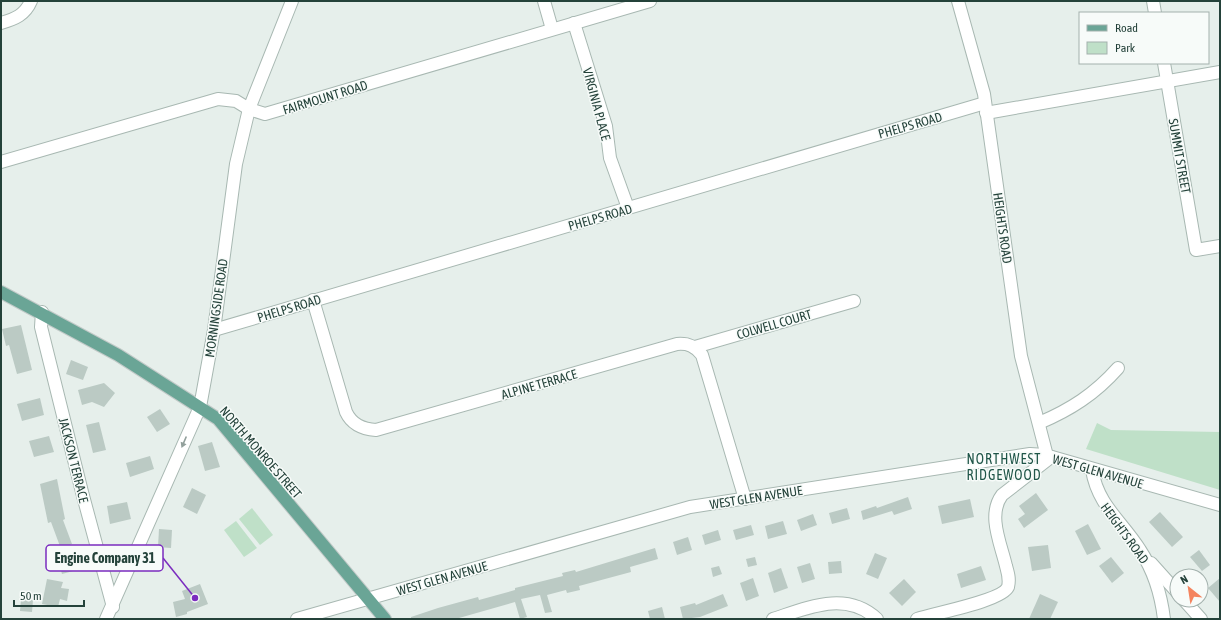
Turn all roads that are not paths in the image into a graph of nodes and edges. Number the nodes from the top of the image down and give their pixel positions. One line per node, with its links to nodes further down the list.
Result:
1 (31, 1): 8 (street)
2 (292, 1): 15 (street, MORNINGSIDE ROAD)
3 (544, 1): 10 (street)
4 (650, 1): 9 (street, FAIRMOUNT ROAD)
5 (958, 1): 14 (street, HEIGHTS ROAD)
6 (1153, 1): 7 (street)
7 (1155, 12)
8 (1, 23)
9 (574, 23): 10 (street, FAIRMOUNT ROAD); 17 (street, VIRGINIA PLACE)
10 (552, 30): 15 (street, FAIRMOUNT ROAD)
11 (1164, 64): 13 (street, SUMMIT STREET)
12 (1220, 72): 13 (street, PHELPS ROAD)
13 (1167, 82): 14 (street, PHELPS ROAD); 18 (street, SUMMIT STREET)
14 (986, 108): 17 (street, PHELPS ROAD); 27 (street, HEIGHTS ROAD)
15 (249, 109): 16 (street, FAIRMOUNT ROAD); 23 (street, MORNINGSIDE ROAD)
16 (1, 162)
17 (628, 208): 20 (street, PHELPS ROAD)
18 (1220, 246)
19 (1, 292): 22 (main road, NORTH MONROE STREET)
20 (314, 300): 23 (street, PHELPS ROAD); 24 (street, ALPINE TERRACE)
21 (854, 302): 24 (street, COLWELL COURT)
22 (42, 312): 26 (main road, NORTH MONROE STREET); 35 (street, JACKSON TERRACE)
23 (214, 330): 26 (street, MORNINGSIDE ROAD)
24 (695, 348): 30 (street)
25 (1118, 368): 27 (street)
26 (200, 407): 34 (main road, NORTH MONROE STREET); 35 (street, MORNINGSIDE ROAD, one-way to 35)
27 (1039, 423): 28 (street, HEIGHTS ROAD)
28 (1049, 457): 29 (street, WEST GLEN AVENUE); 30 (street, WEST GLEN AVENUE); 42 (street)
29 (1092, 470): 31 (street, WEST GLEN AVENUE); 32 (street, HEIGHTS ROAD)
30 (745, 499): 34 (street, WEST GLEN AVENUE)
31 (1220, 506)
32 (1140, 550): 33 (street); 43 (street, HEIGHTS ROAD)
33 (1169, 583)
34 (367, 599): 38 (street, WEST GLEN AVENUE); 39 (main road, NORTH MONROE STREET)
35 (113, 607): 37 (street, MORNINGSIDE ROAD)
36 (1191, 608): 44 (street)
37 (106, 619)
38 (297, 619)
39 (385, 619)
40 (773, 619): 41 (street)
41 (877, 619)
42 (916, 619)
43 (1164, 619)
44 (1201, 619)

